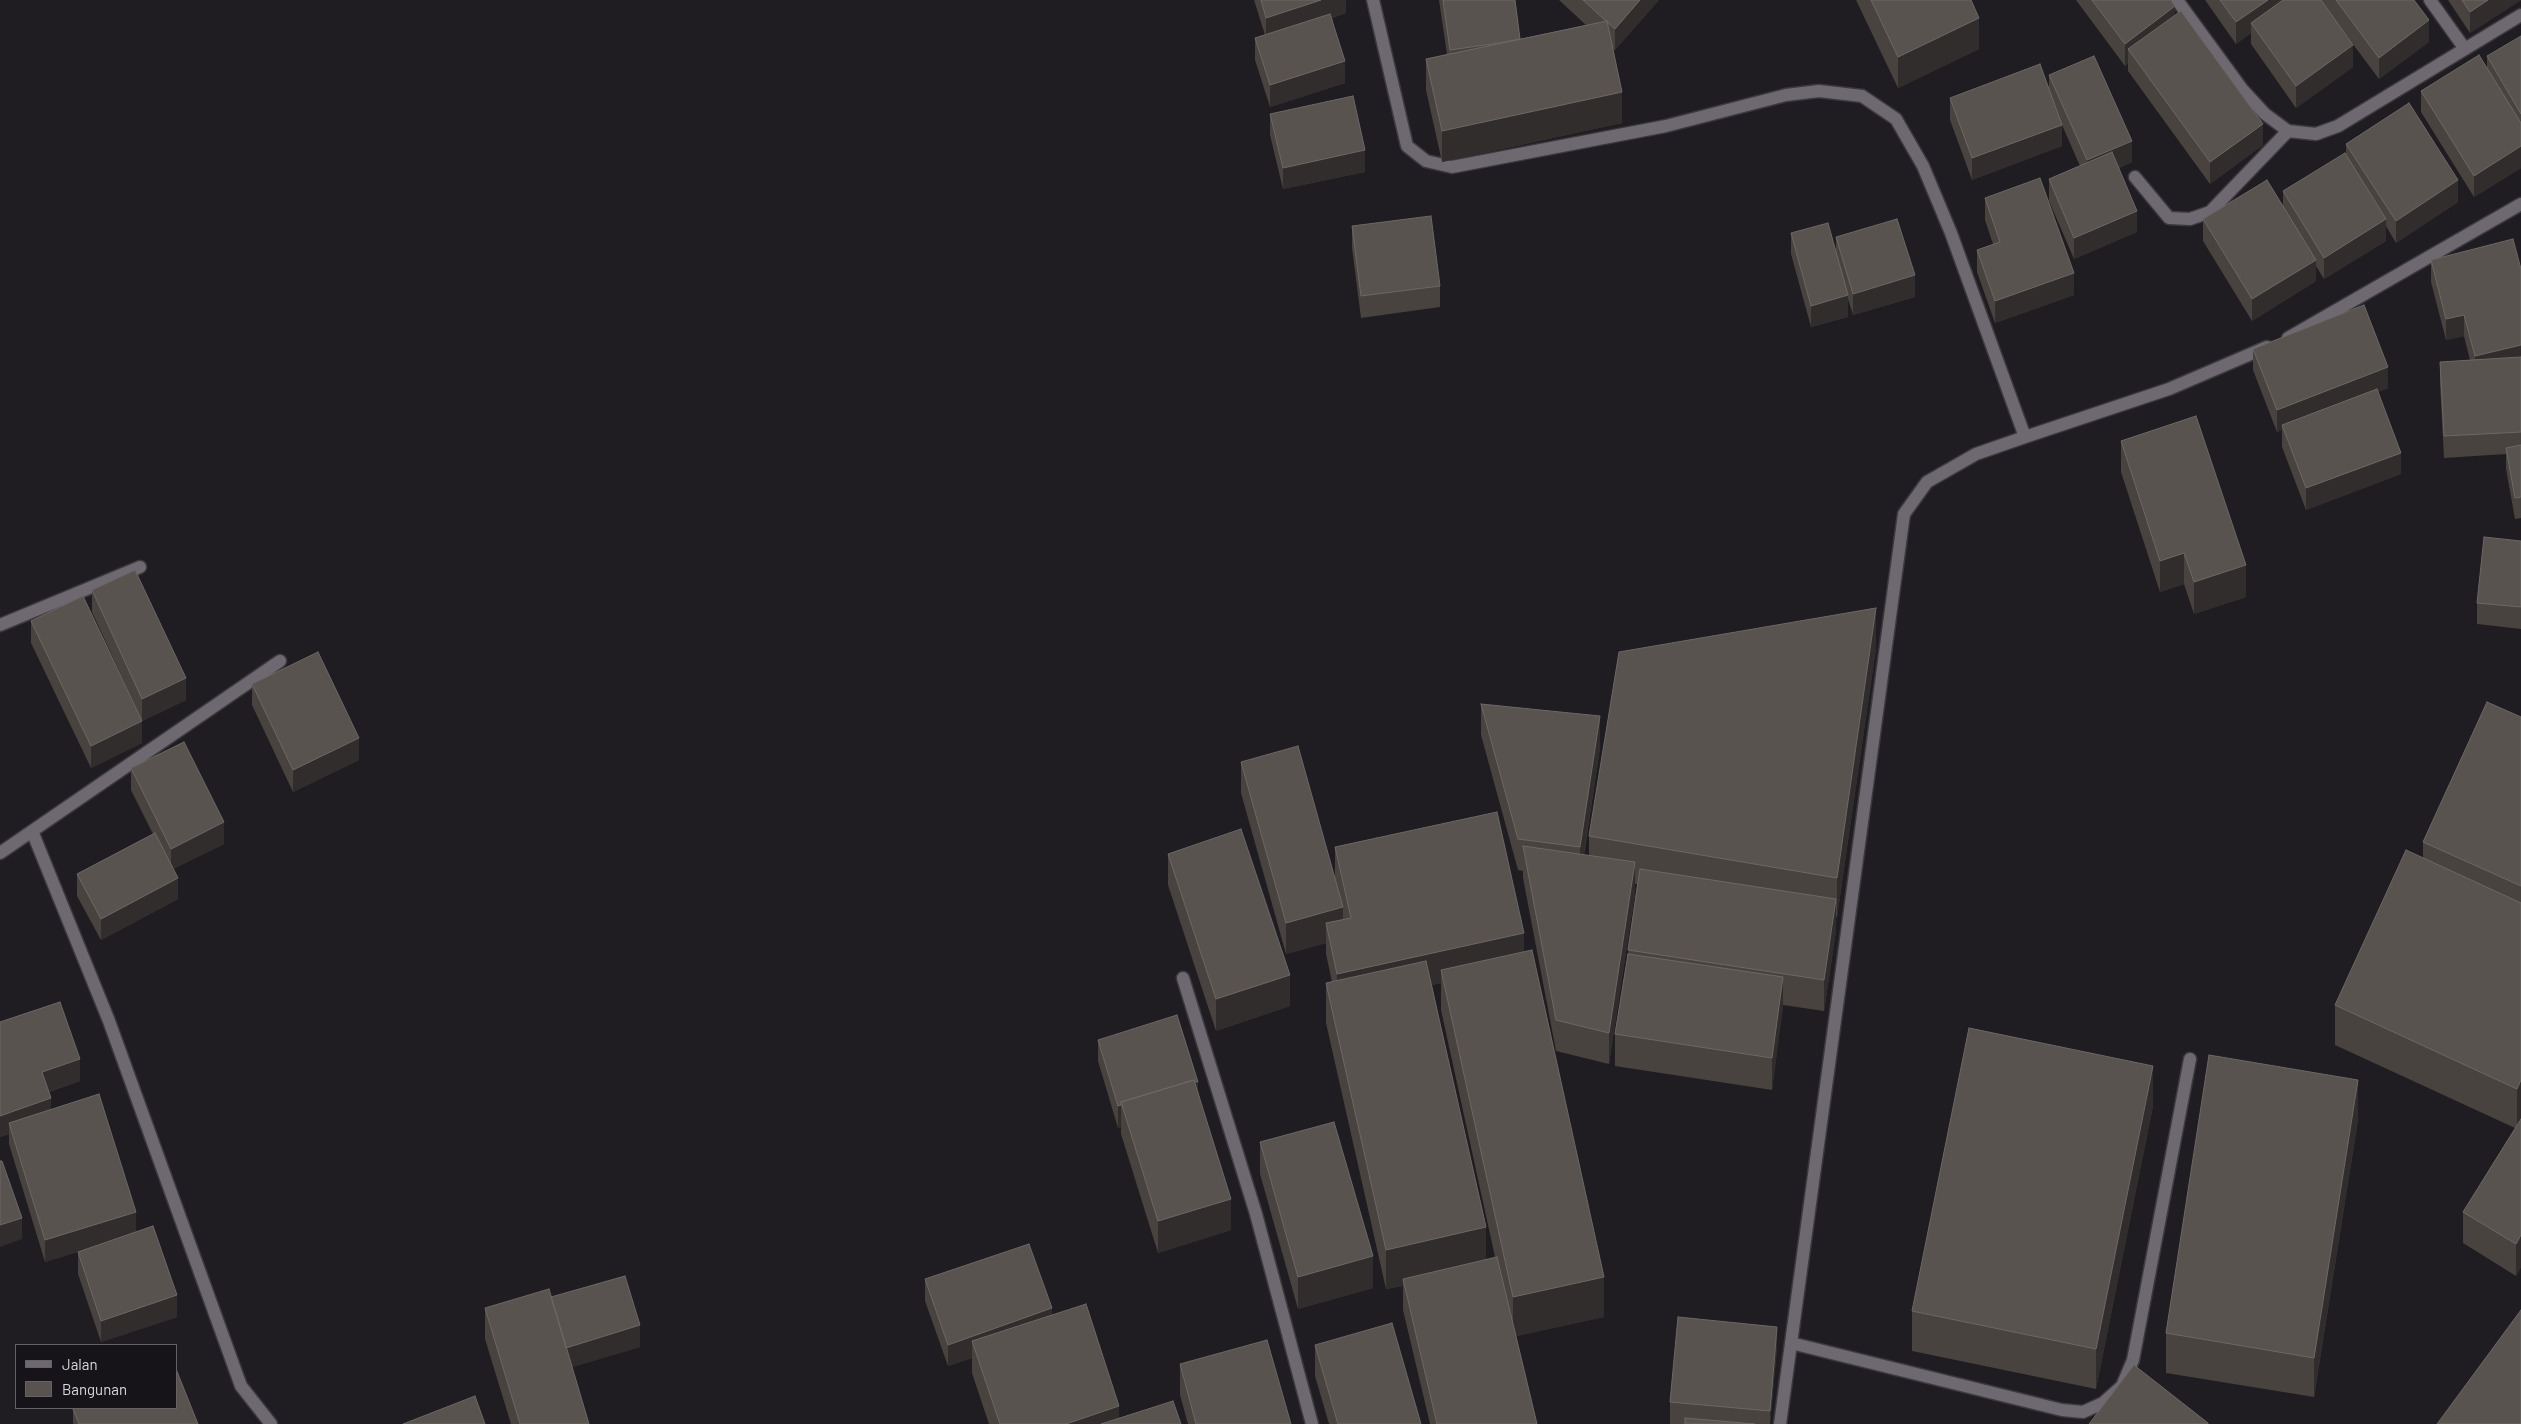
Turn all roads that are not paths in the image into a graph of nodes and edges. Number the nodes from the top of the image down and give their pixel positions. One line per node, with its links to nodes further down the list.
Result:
1 (1373, 0): 9 (street)
2 (2177, 0): 6 (street)
3 (2430, 0): 5 (street)
4 (2521, 15): 5 (street)
5 (2465, 49): 6 (street)
6 (2288, 131): 7 (street)
7 (2134, 177)
8 (2521, 204): 9 (street)
9 (2025, 437): 17 (street)
10 (140, 567): 11 (street)
11 (0, 625)
12 (280, 661): 13 (street)
13 (32, 831): 14 (street); 18 (street)
14 (0, 853)
15 (1183, 978): 19 (street)
16 (2190, 1059): 17 (street)
17 (1791, 1343): 20 (street)
18 (271, 1424)
19 (1312, 1424)
20 (1780, 1424)

